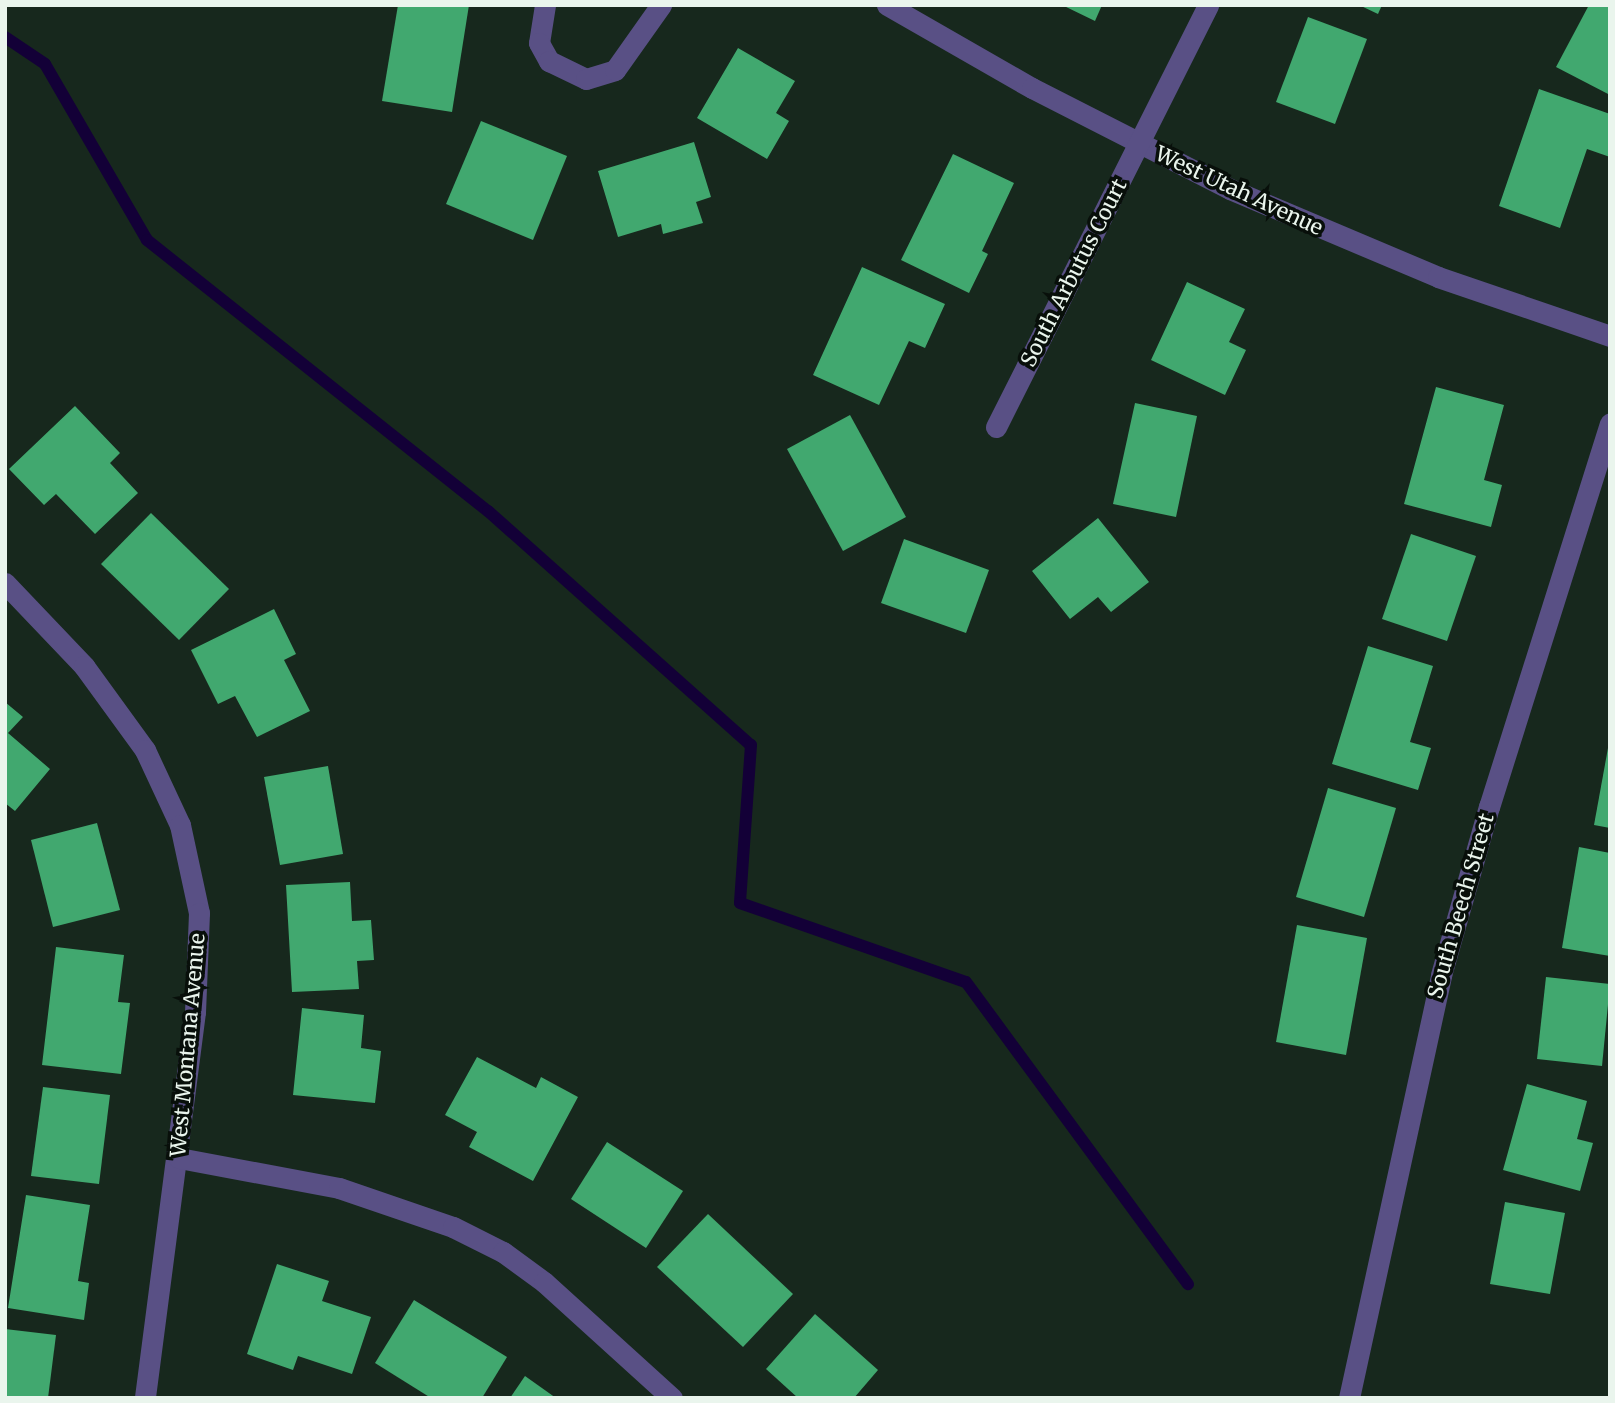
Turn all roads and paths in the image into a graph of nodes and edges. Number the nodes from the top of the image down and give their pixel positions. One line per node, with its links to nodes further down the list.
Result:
1 (545, 5): 2 (street)
2 (661, 5)
3 (887, 5): 5 (street, West Utah Avenue)
4 (1208, 5): 5 (street, South Arbutus Court)
5 (1140, 144): 6 (street, West Utah Avenue); 8 (street, South Arbutus Court)
6 (1610, 337)
7 (1610, 424): 13 (street, South Beech Street)
8 (996, 427)
9 (5, 583): 10 (street, West Montana Avenue)
10 (179, 1158): 11 (street, West Montana Avenue); 12 (street)
11 (145, 1398)
12 (672, 1398)
13 (1349, 1398)

